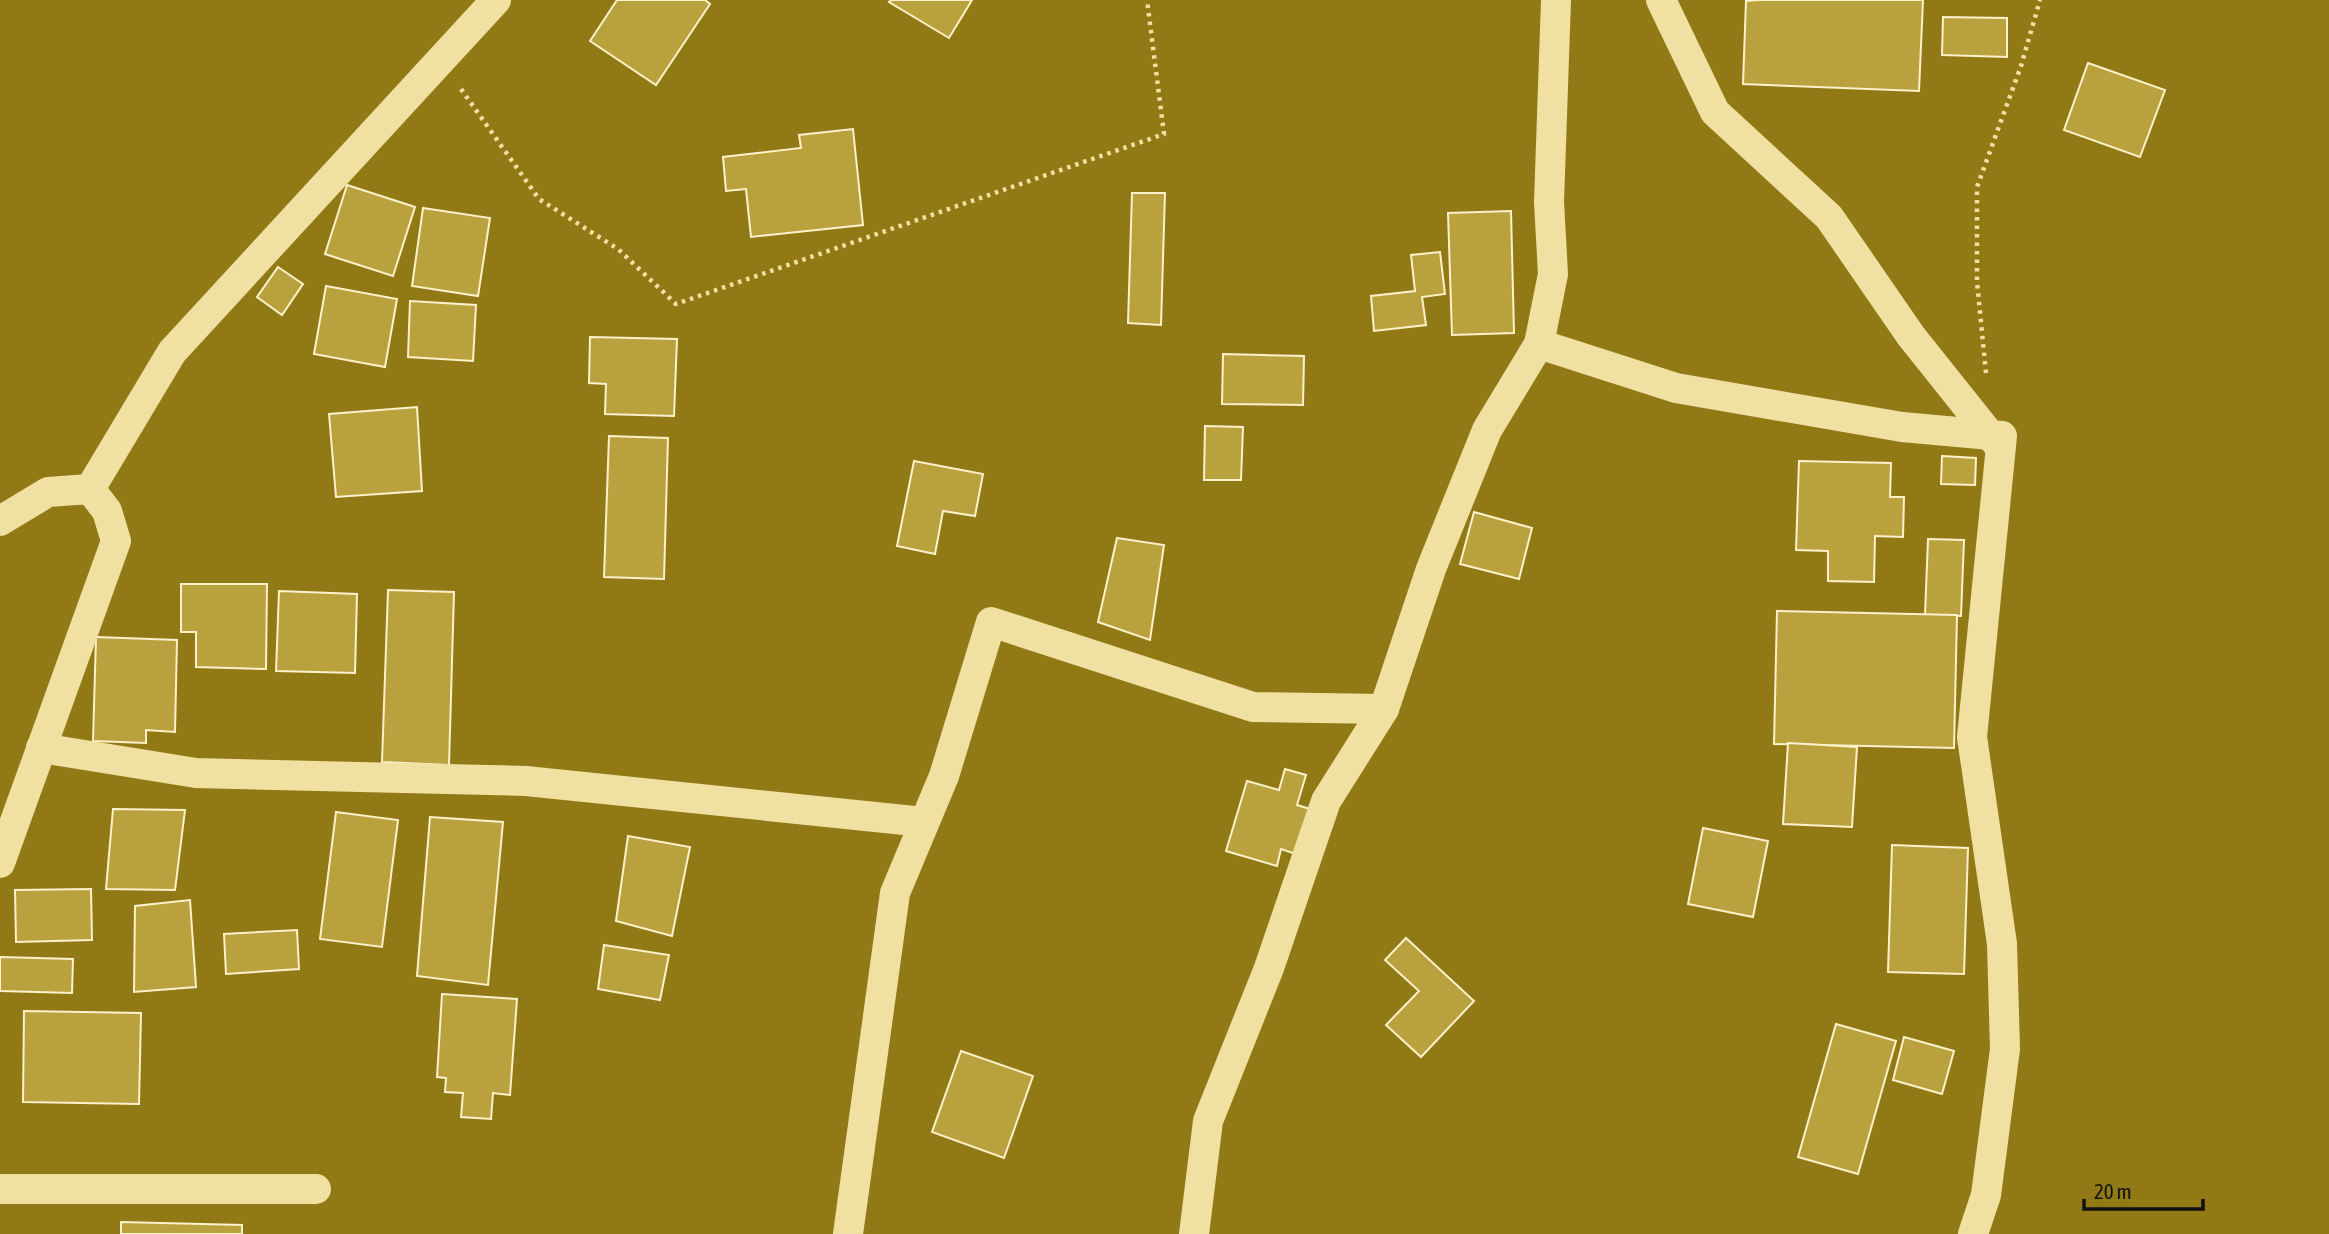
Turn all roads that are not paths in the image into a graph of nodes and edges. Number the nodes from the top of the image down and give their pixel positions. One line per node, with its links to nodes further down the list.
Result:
1 (496, 0): 6 (street)
2 (1556, 0): 4 (street)
3 (1661, 0): 5 (street)
4 (1539, 344): 5 (street); 8 (street)
5 (1996, 442): 16 (street)
6 (90, 489): 7 (street); 9 (street)
7 (0, 521)
8 (1384, 709): 10 (street); 15 (street)
9 (41, 748): 10 (street); 11 (street)
10 (925, 822): 14 (street)
11 (0, 863)
12 (0, 1189): 13 (street)
13 (316, 1189)
14 (848, 1234)
15 (1194, 1234)
16 (1973, 1234)

